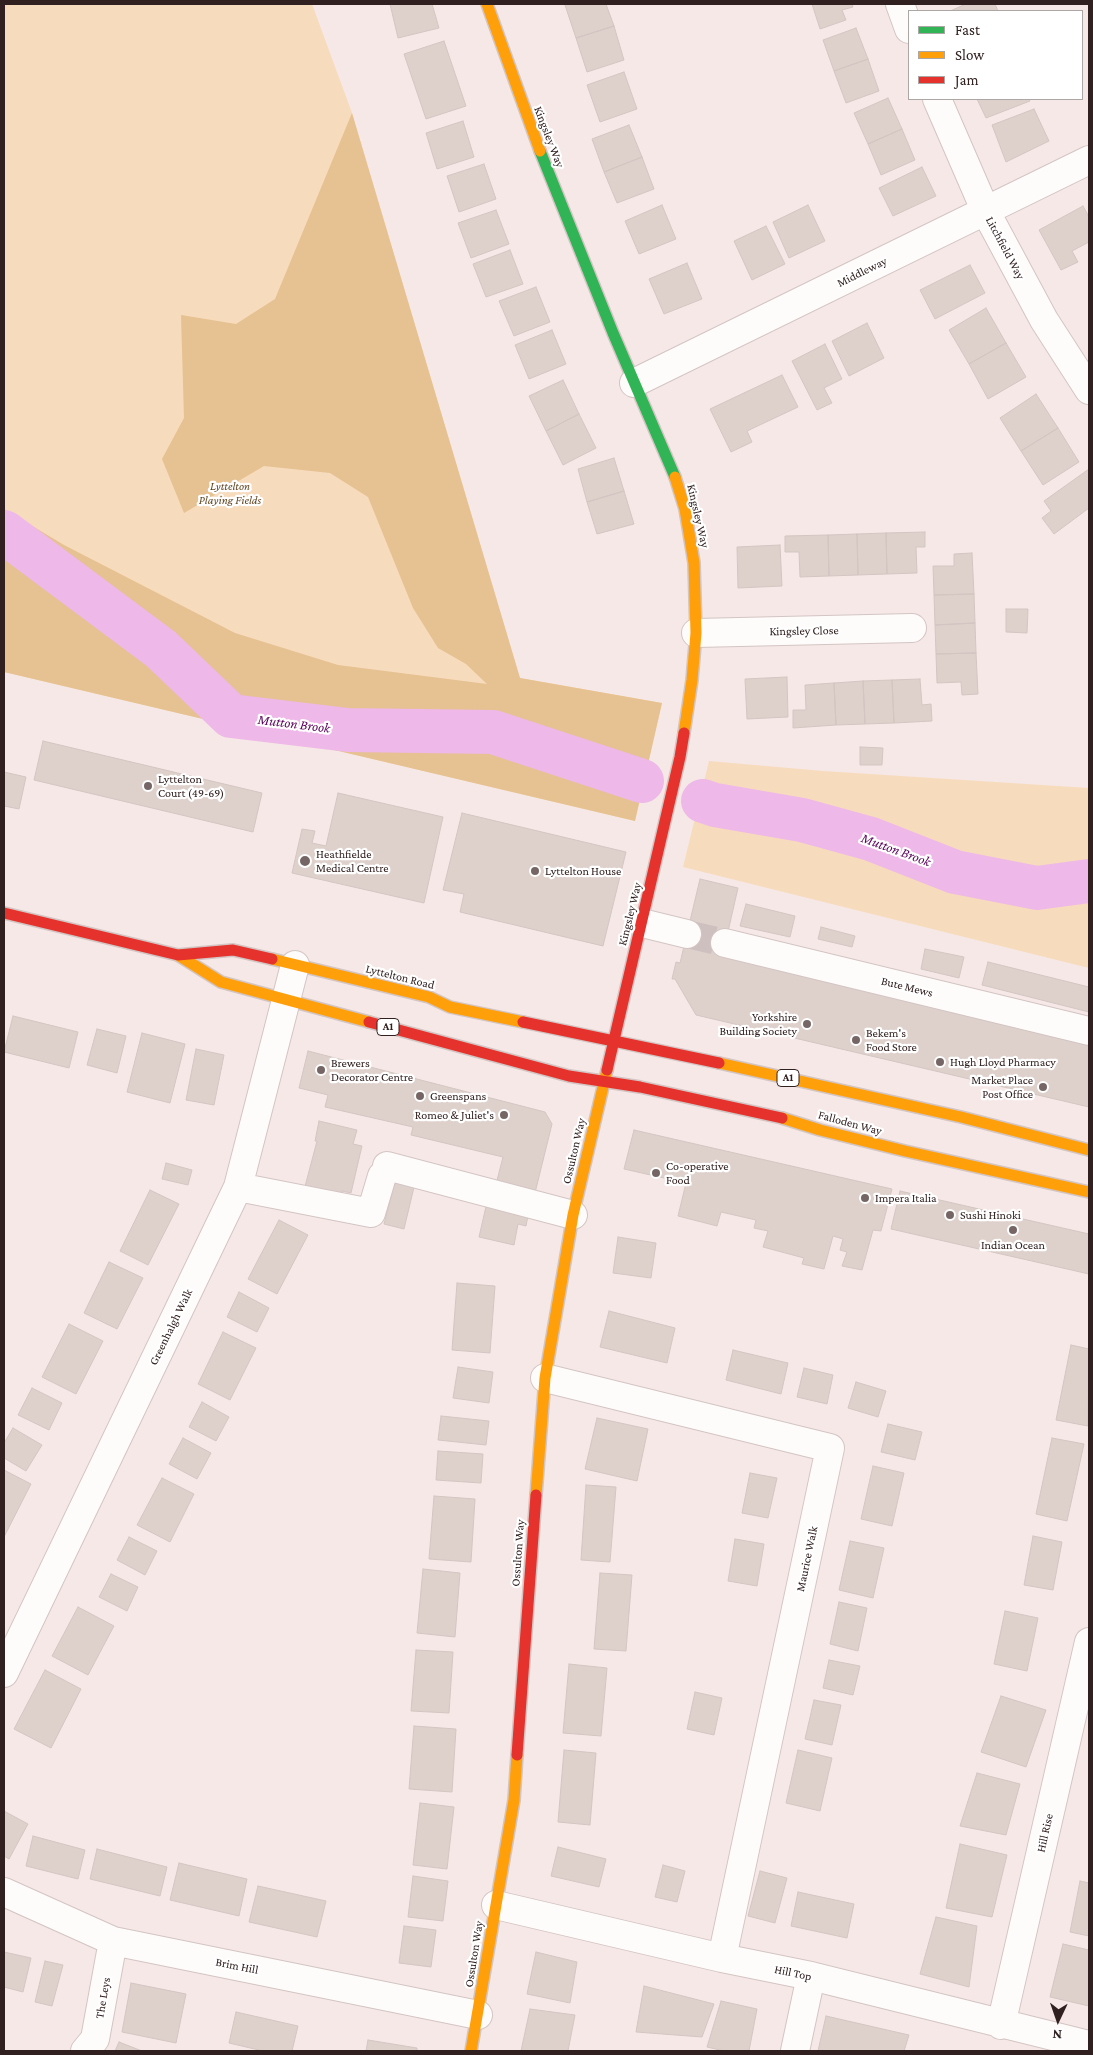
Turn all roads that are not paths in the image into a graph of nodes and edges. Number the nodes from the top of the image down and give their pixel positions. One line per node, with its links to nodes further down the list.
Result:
1 (487, 4): 7 (main road, Kingsley Way)
2 (900, 4): 3 (street)
3 (908, 26)
4 (937, 100): 6 (street, Litchfield Way)
5 (1089, 160): 6 (street, Middleway)
6 (986, 212): 7 (street, Middleway); 8 (street, Litchfield Way)
7 (634, 383): 10 (main road, Kingsley Way)
8 (1089, 390)
9 (912, 628): 10 (street, Kingsley Close)
10 (696, 633): 12 (main road, Kingsley Way)
11 (4, 913): 15 (main road, Lyttelton Road / A1)
12 (642, 923): 13 (street); 19 (main road, Kingsley Way)
13 (687, 934)
14 (725, 943): 18 (street, Bute Mews)
15 (178, 955): 16 (main road, Lyttelton Road / A1); 17 (main road, Lyttelton Road / A1)
16 (294, 965): 17 (street, Greenhalgh Walk); 19 (main road, Lyttelton Road / A1)
17 (286, 999): 21 (main road, Lyttelton Road / A1); 23 (street, Greenhalgh Walk)
18 (1089, 1031)
19 (614, 1041): 20 (main road, Kingsley Way); 22 (main road, A1)
20 (610, 1060): 21 (main road, Ossulton Way)
21 (605, 1082): 24 (main road, Falloden Way / A1); 25 (main road, Ossulton Way)
22 (1089, 1150)
23 (238, 1187): 25 (street); 28 (street, Greenhalgh Walk)
24 (1089, 1192)
25 (573, 1214): 26 (main road, Ossulton Way)
26 (545, 1378): 30 (main road, Ossulton Way); 32 (street, Maurice Walk)
27 (1089, 1642): 35 (street, Hill Rise)
28 (4, 1673)
29 (4, 1892): 31 (street, Brim Hill)
30 (496, 1905): 32 (street, Hill Top); 34 (main road, Ossulton Way)
31 (113, 1941): 34 (street, Brim Hill); 37 (street, The Leys)
32 (722, 1958): 33 (street, Hill Top)
33 (811, 1976): 35 (street, Hill Top); 39 (street)
34 (478, 2015): 38 (main road, Ossulton Way)
35 (1001, 2025): 36 (street, Hill Top)
36 (1089, 2046)
37 (85, 2051)
38 (471, 2051)
39 (795, 2051)

